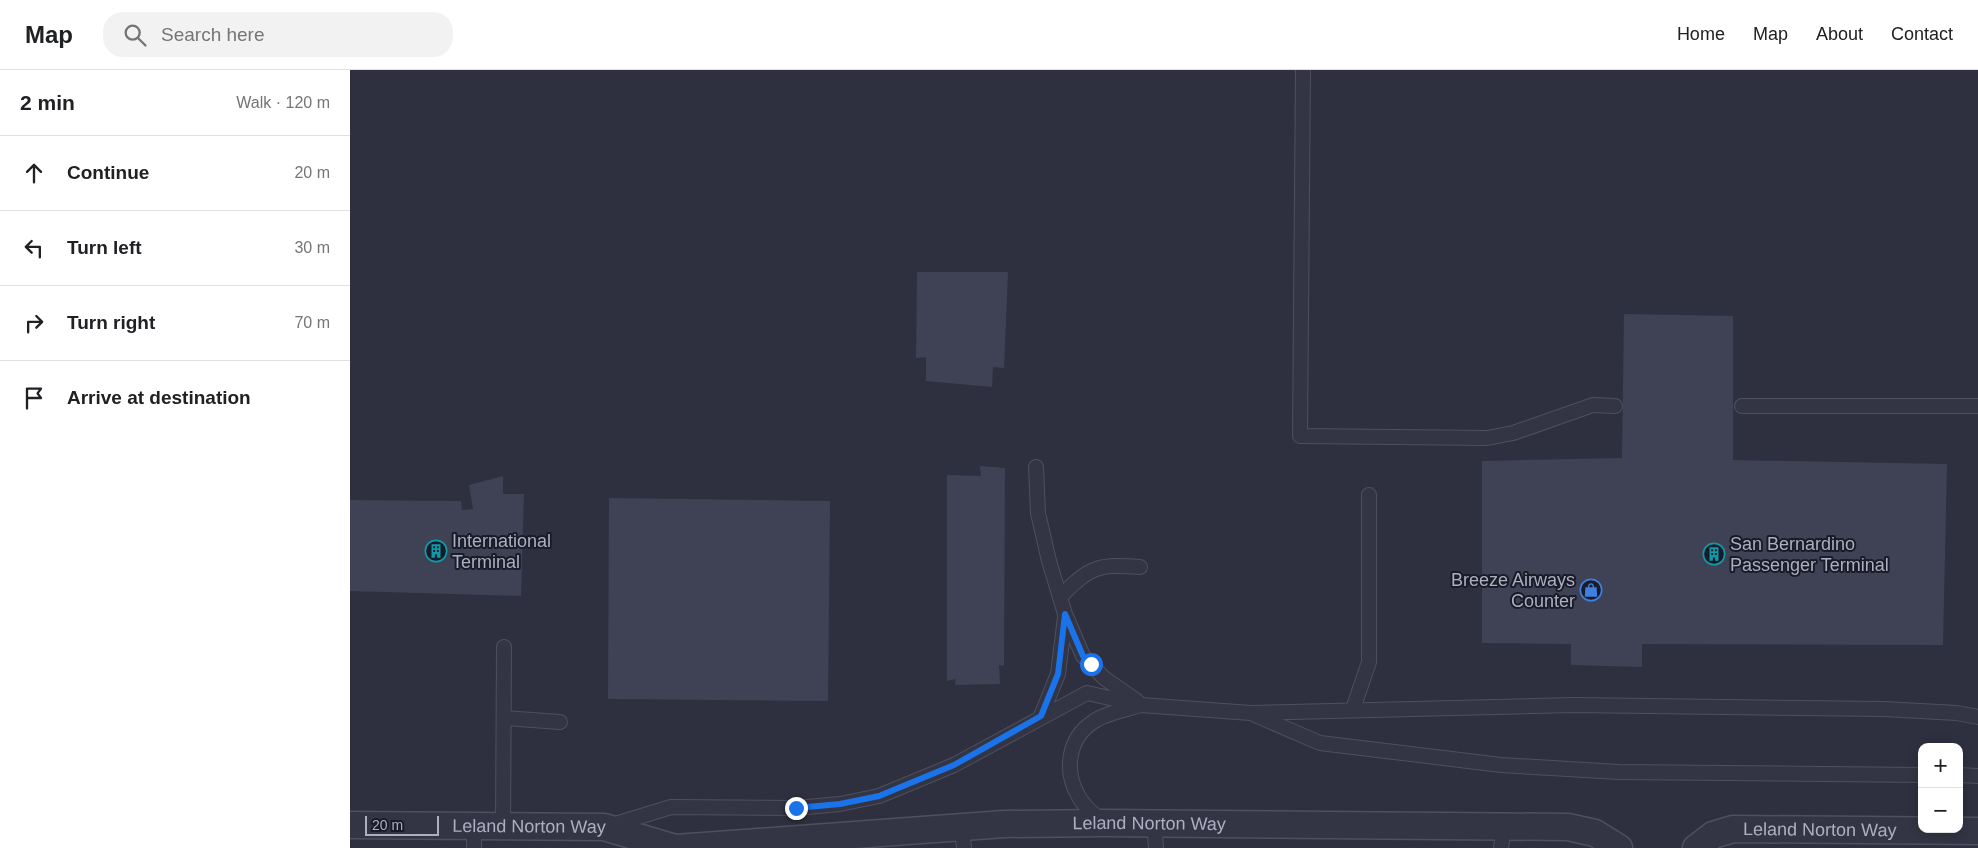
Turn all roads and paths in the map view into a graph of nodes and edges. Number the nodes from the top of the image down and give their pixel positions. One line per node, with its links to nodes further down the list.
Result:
1 (1303, 70): 2 (lane)
2 (1615, 406)
3 (1742, 406): 4 (lane)
4 (1978, 406)
5 (1036, 467): 8 (lane)
6 (1369, 494): 12 (lane)
7 (1140, 567): 8 (lane)
8 (1060, 597): 9 (lane)
9 (1065, 614): 11 (lane); 14 (lane)
10 (504, 647): 15 (lane)
11 (1141, 705): 13 (lane); 14 (lane); 21 (lane)
12 (1353, 709): 13 (lane); 16 (lane)
13 (1251, 713): 18 (lane)
14 (1041, 716): 24 (lane)
15 (504, 718): 17 (lane); 23 (lane)
16 (1978, 718)
17 (560, 722)
18 (1918, 775)
19 (1963, 776): 20 (lane)
20 (1978, 776)
21 (1103, 823): 26 (street, Leland Norton Way); 28 (street, Leland Norton Way)
22 (350, 825): 27 (street, Leland Norton Way)
23 (503, 826): 24 (street, Leland Norton Way); 27 (street, Leland Norton Way)
24 (604, 828): 30 (street, Leland Norton Way)
25 (1978, 831): 32 (street, Leland Norton Way)
26 (1154, 836): 29 (street, Leland Norton Way)
27 (474, 837)
28 (963, 837): 30 (street, Leland Norton Way)
29 (1502, 837): 31 (street, Leland Norton Way)
30 (675, 848)
31 (1619, 848)
32 (1696, 848)

